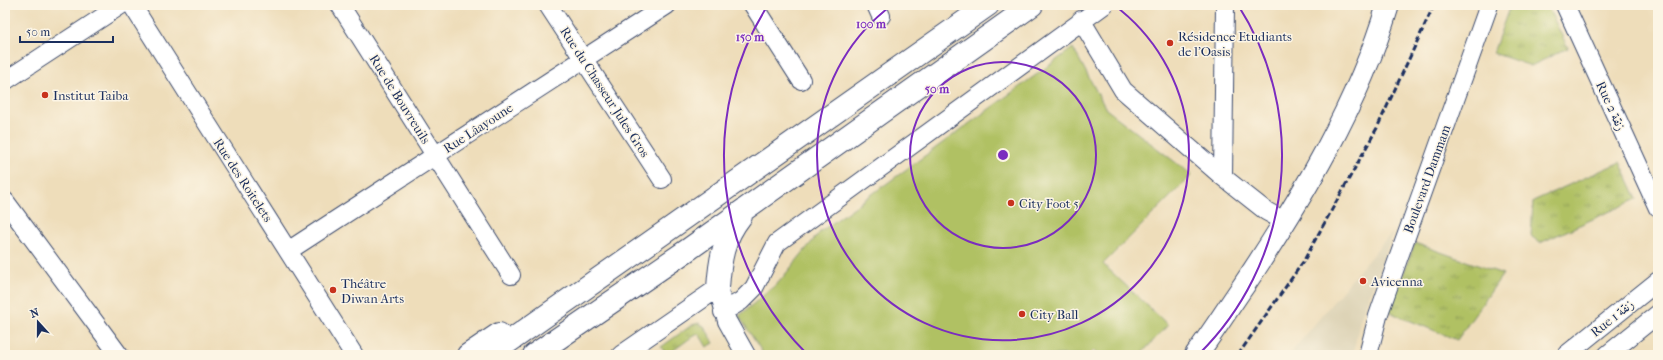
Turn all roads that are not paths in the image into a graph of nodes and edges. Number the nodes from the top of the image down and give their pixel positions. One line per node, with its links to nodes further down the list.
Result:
1 (121, 5): 17 (street)
2 (132, 5): 27 (street, Rue des Roitelets)
3 (340, 5): 18 (street, Rue de Bouvreuils)
4 (548, 5): 15 (street, Rue du Chasseur Jules Gros)
5 (667, 5): 15 (street, Rue Lâayoune)
6 (753, 5): 16 (street)
7 (988, 5): 25 (main road)
8 (1032, 5): 22 (main road)
9 (1104, 5): 14 (street)
10 (1226, 5): 19 (street)
11 (1388, 5): 24 (main road)
12 (1489, 5): 41 (street, Boulevard Dammam)
13 (1565, 5): 23 (street, Rue 2 زنقة)
14 (1082, 20): 19 (street); 31 (street)
15 (583, 60): 18 (street, Rue Lâayoune); 20 (street, Rue du Chasseur Jules Gros)
16 (801, 80)
17 (5, 82)
18 (436, 155): 27 (street, Rue Lâayoune); 28 (street, Rue de Bouvreuils)
19 (1222, 177): 24 (street)
20 (662, 179)
21 (5, 201): 33 (street)
22 (749, 206): 26 (main road); 30 (main road)
23 (1658, 208)
24 (1286, 222): 40 (main road)
25 (679, 224): 35 (main road); 36 (main road)
26 (689, 248): 30 (main road); 37 (main road)
27 (288, 251): 34 (street, Rue des Roitelets)
28 (511, 275)
29 (1658, 281): 42 (street, Rue 1 زنقة)
30 (718, 288): 31 (street); 38 (street)
31 (723, 312): 39 (street)
32 (1658, 314): 43 (street, Rue 1 زنقة)
33 (119, 355)
34 (354, 355)
35 (468, 355)
36 (490, 355)
37 (534, 355)
38 (621, 355)
39 (746, 355)
40 (1196, 355)
41 (1368, 355)
42 (1566, 355)
43 (1608, 355)

